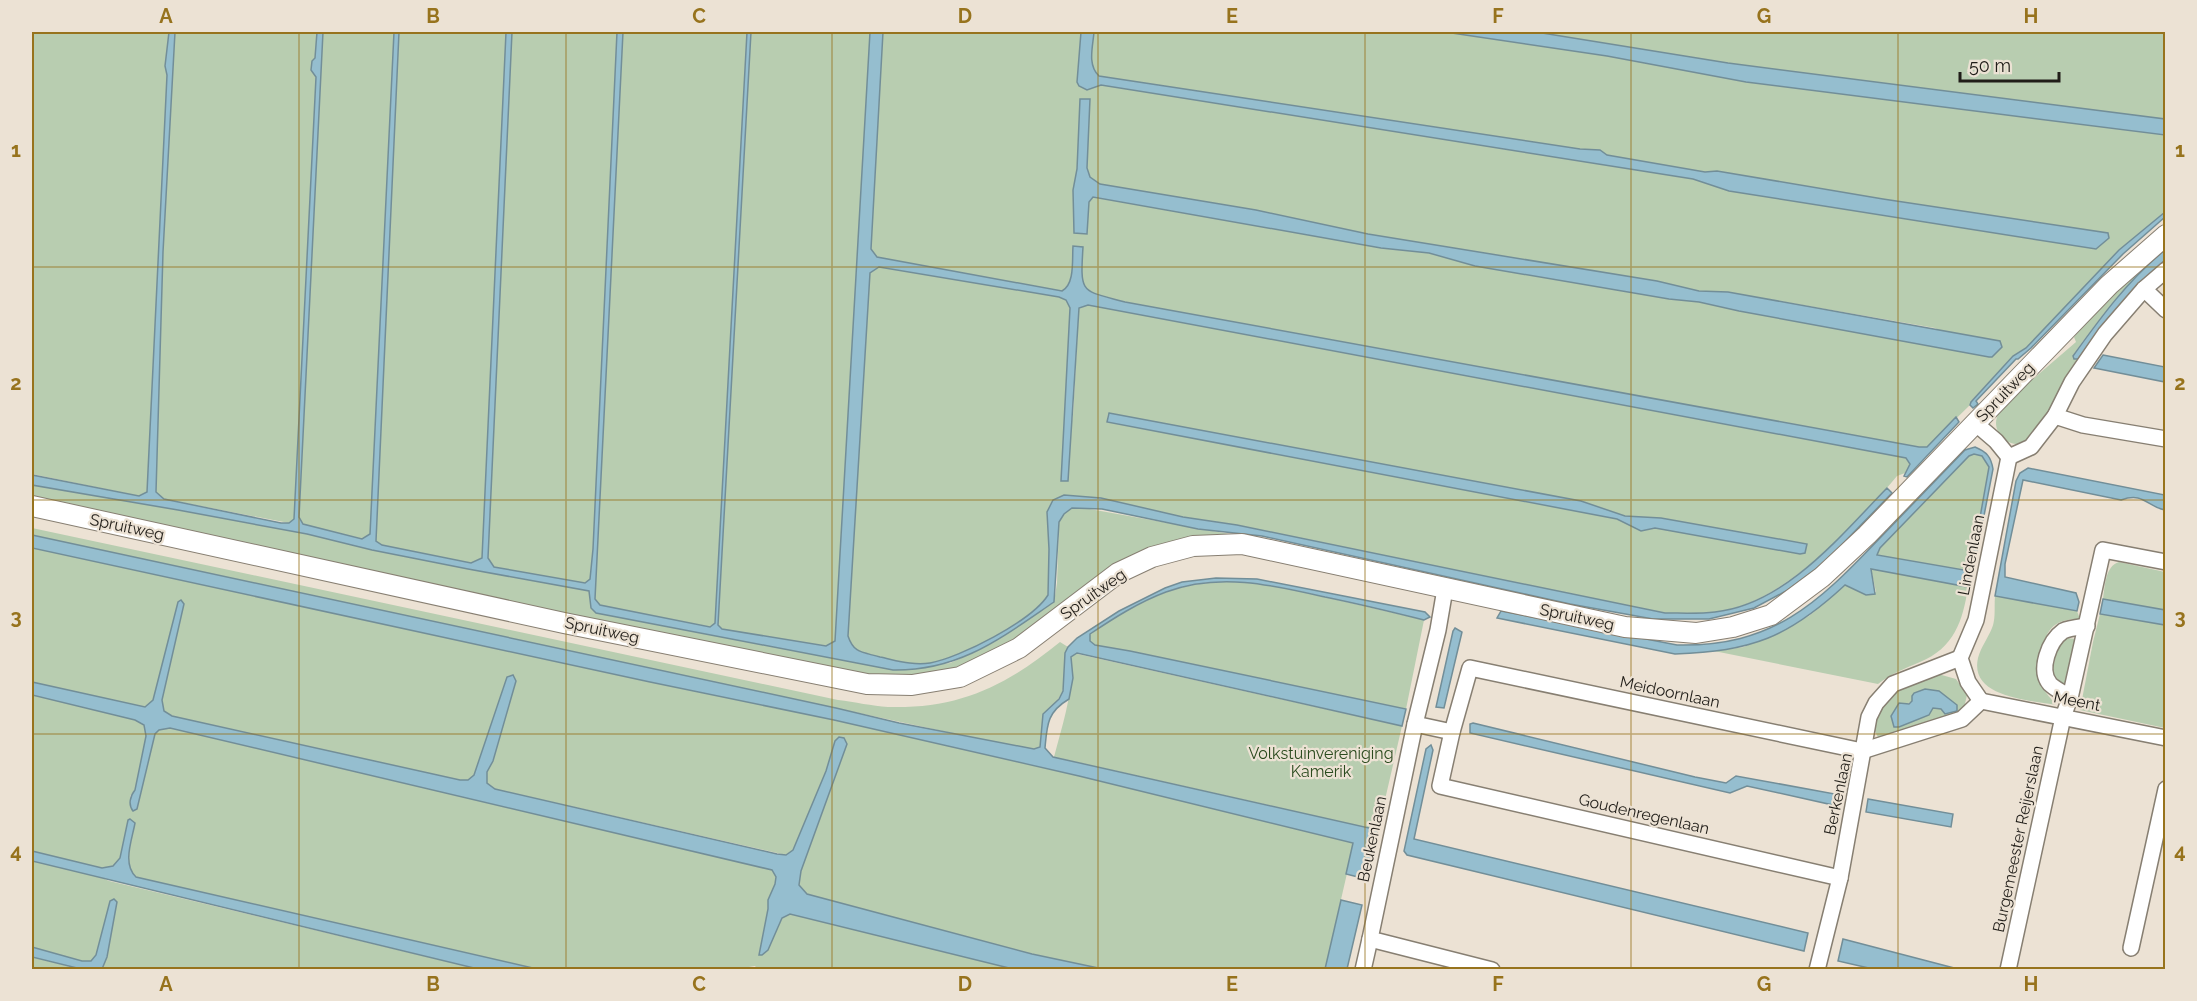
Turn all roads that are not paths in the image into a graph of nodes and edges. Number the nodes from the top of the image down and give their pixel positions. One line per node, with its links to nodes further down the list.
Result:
1 (2166, 235): 6 (main road, Spruitweg)
2 (2166, 270): 3 (street)
3 (2144, 290): 4 (street); 5 (street)
4 (2166, 310)
5 (2055, 416): 7 (street); 8 (street)
6 (1975, 423): 8 (street); 11 (main road, Spruitweg)
7 (2166, 439)
8 (2009, 457): 13 (street, Lindenlaan)
9 (32, 507): 11 (main road, Spruitweg)
10 (2166, 562): 12 (street, Burgemeester Reijerslaan)
11 (1445, 589): 17 (street, Beukenlaan)
12 (2087, 626): 14 (street, Burgemeester Reijerslaan); 14 (street)
13 (1960, 658): 15 (street); 20 (street)
14 (2070, 698): 16 (street, Burgemeester Reijerslaan)
15 (1980, 701): 16 (street, Meent); 20 (street, Berkenlaan)
16 (2063, 717): 19 (street, Meent); 28 (street, Burgemeester Reijerslaan)
17 (1415, 724): 18 (street); 23 (street, Beukenlaan)
18 (1452, 732): 20 (street, Meidoornlaan); 22 (street, Goudenregenlaan)
19 (2166, 738)
20 (1862, 751): 22 (street, Berkenlaan)
21 (2166, 789): 24 (street)
22 (1840, 878): 27 (street, Berkenlaan)
23 (1370, 939): 25 (street, Beukenlaan); 26 (street)
24 (2131, 948)
25 (1363, 969)
26 (1492, 969)
27 (1817, 969)
28 (2008, 969)

